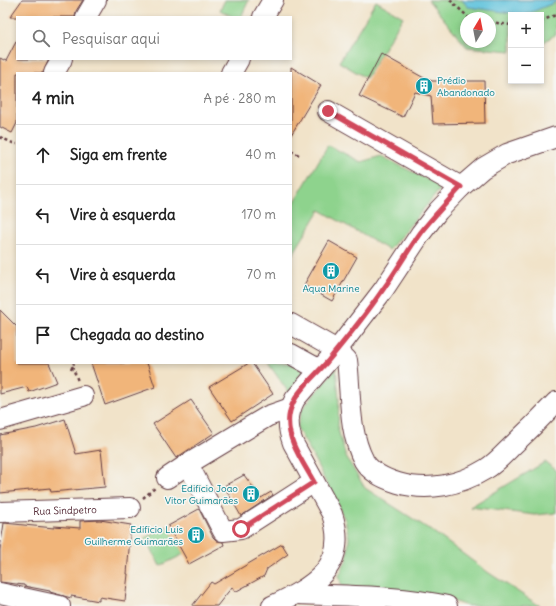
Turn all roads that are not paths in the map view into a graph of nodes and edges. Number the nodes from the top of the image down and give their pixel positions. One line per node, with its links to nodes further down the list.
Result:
1 (96, 0): 3 (street)
2 (273, 0): 4 (street)
3 (87, 16)
4 (264, 16)
5 (61, 60): 7 (street)
6 (238, 60): 8 (street)
7 (55, 72)
8 (232, 72)
9 (328, 111): 11 (street)
10 (552, 141): 11 (street)
11 (461, 187): 13 (street)
12 (292, 325): 13 (street)
13 (337, 350): 15 (street); 17 (street)
14 (292, 355): 15 (street)
15 (320, 370): 18 (street)
16 (83, 396): 19 (street)
17 (556, 402)
18 (291, 408): 20 (street); 22 (street)
19 (0, 420)
20 (188, 464): 21 (street); 22 (street)
21 (167, 478)
22 (309, 485): 26 (street)
23 (130, 508): 24 (street, Rua Sindpetro)
24 (0, 512)
25 (0, 593): 27 (street)
26 (297, 594): 28 (street); 29 (street)
27 (60, 606)
28 (272, 606)
29 (447, 606)

